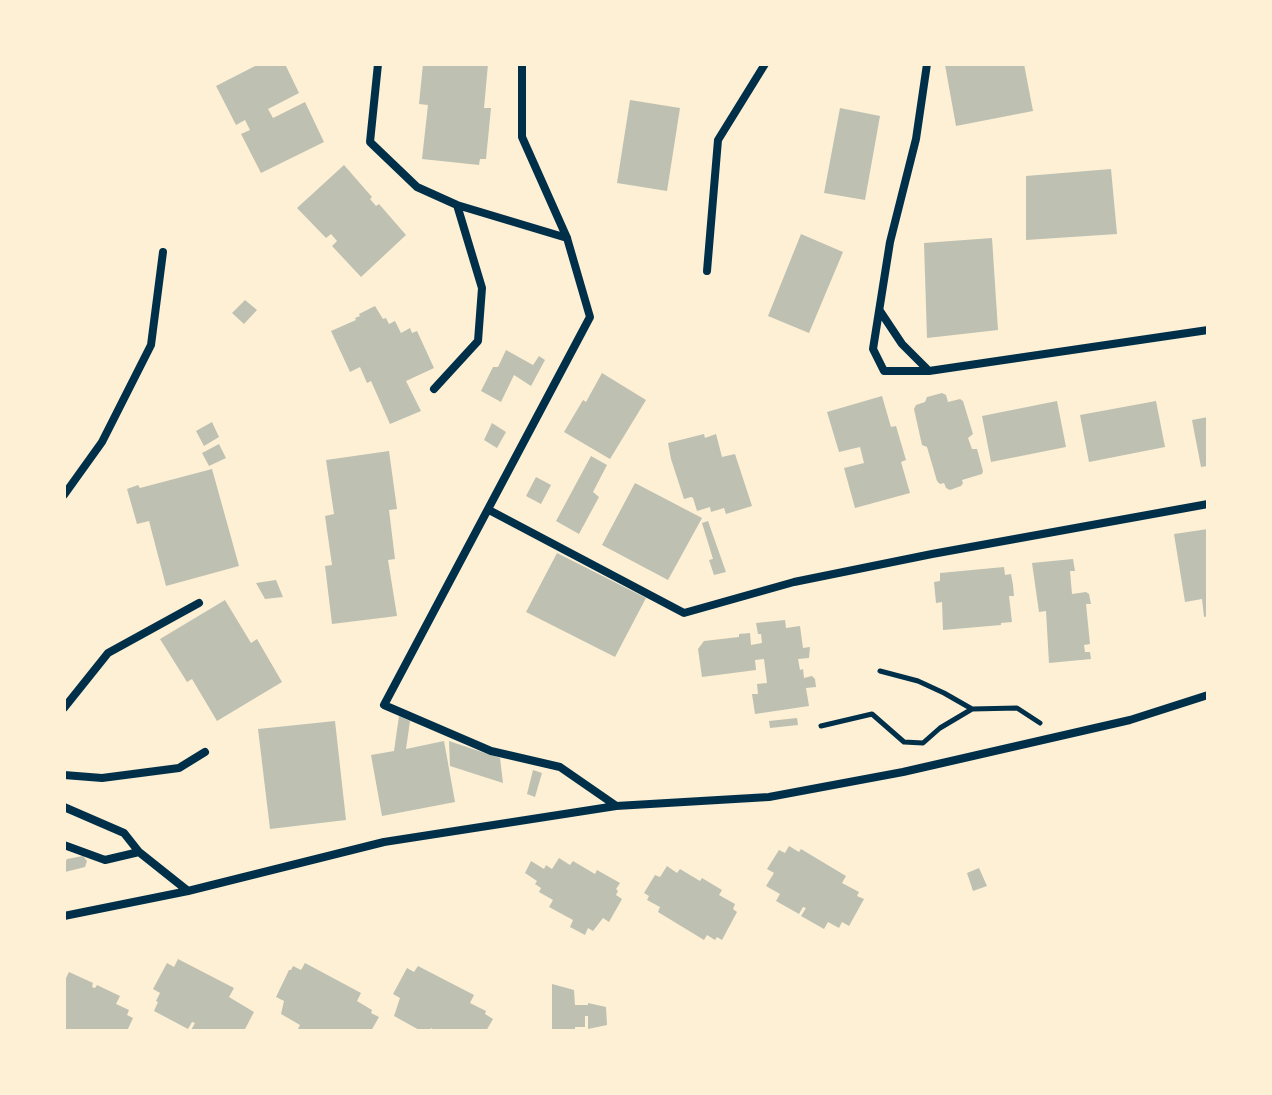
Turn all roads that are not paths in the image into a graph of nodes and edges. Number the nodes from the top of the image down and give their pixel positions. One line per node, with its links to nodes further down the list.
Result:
1 (378, 64): 5 (street)
2 (522, 64): 6 (street)
3 (765, 64): 8 (street)
4 (927, 64): 9 (street)
5 (457, 205): 6 (street); 12 (street)
6 (567, 238): 15 (street)
7 (163, 252): 13 (street)
8 (707, 271)
9 (880, 311): 11 (street); 11 (street)
10 (1208, 330): 11 (street)
11 (929, 371)
12 (434, 389)
13 (64, 495)
14 (1208, 504): 15 (street)
15 (489, 510): 21 (street)
16 (199, 603): 18 (street)
17 (1208, 695): 21 (street)
18 (64, 708)
19 (205, 752): 20 (street)
20 (64, 775)
21 (616, 806): 25 (street)
22 (64, 807): 24 (street)
23 (64, 845): 24 (street)
24 (139, 852): 25 (street)
25 (188, 891): 26 (street)
26 (64, 916)

